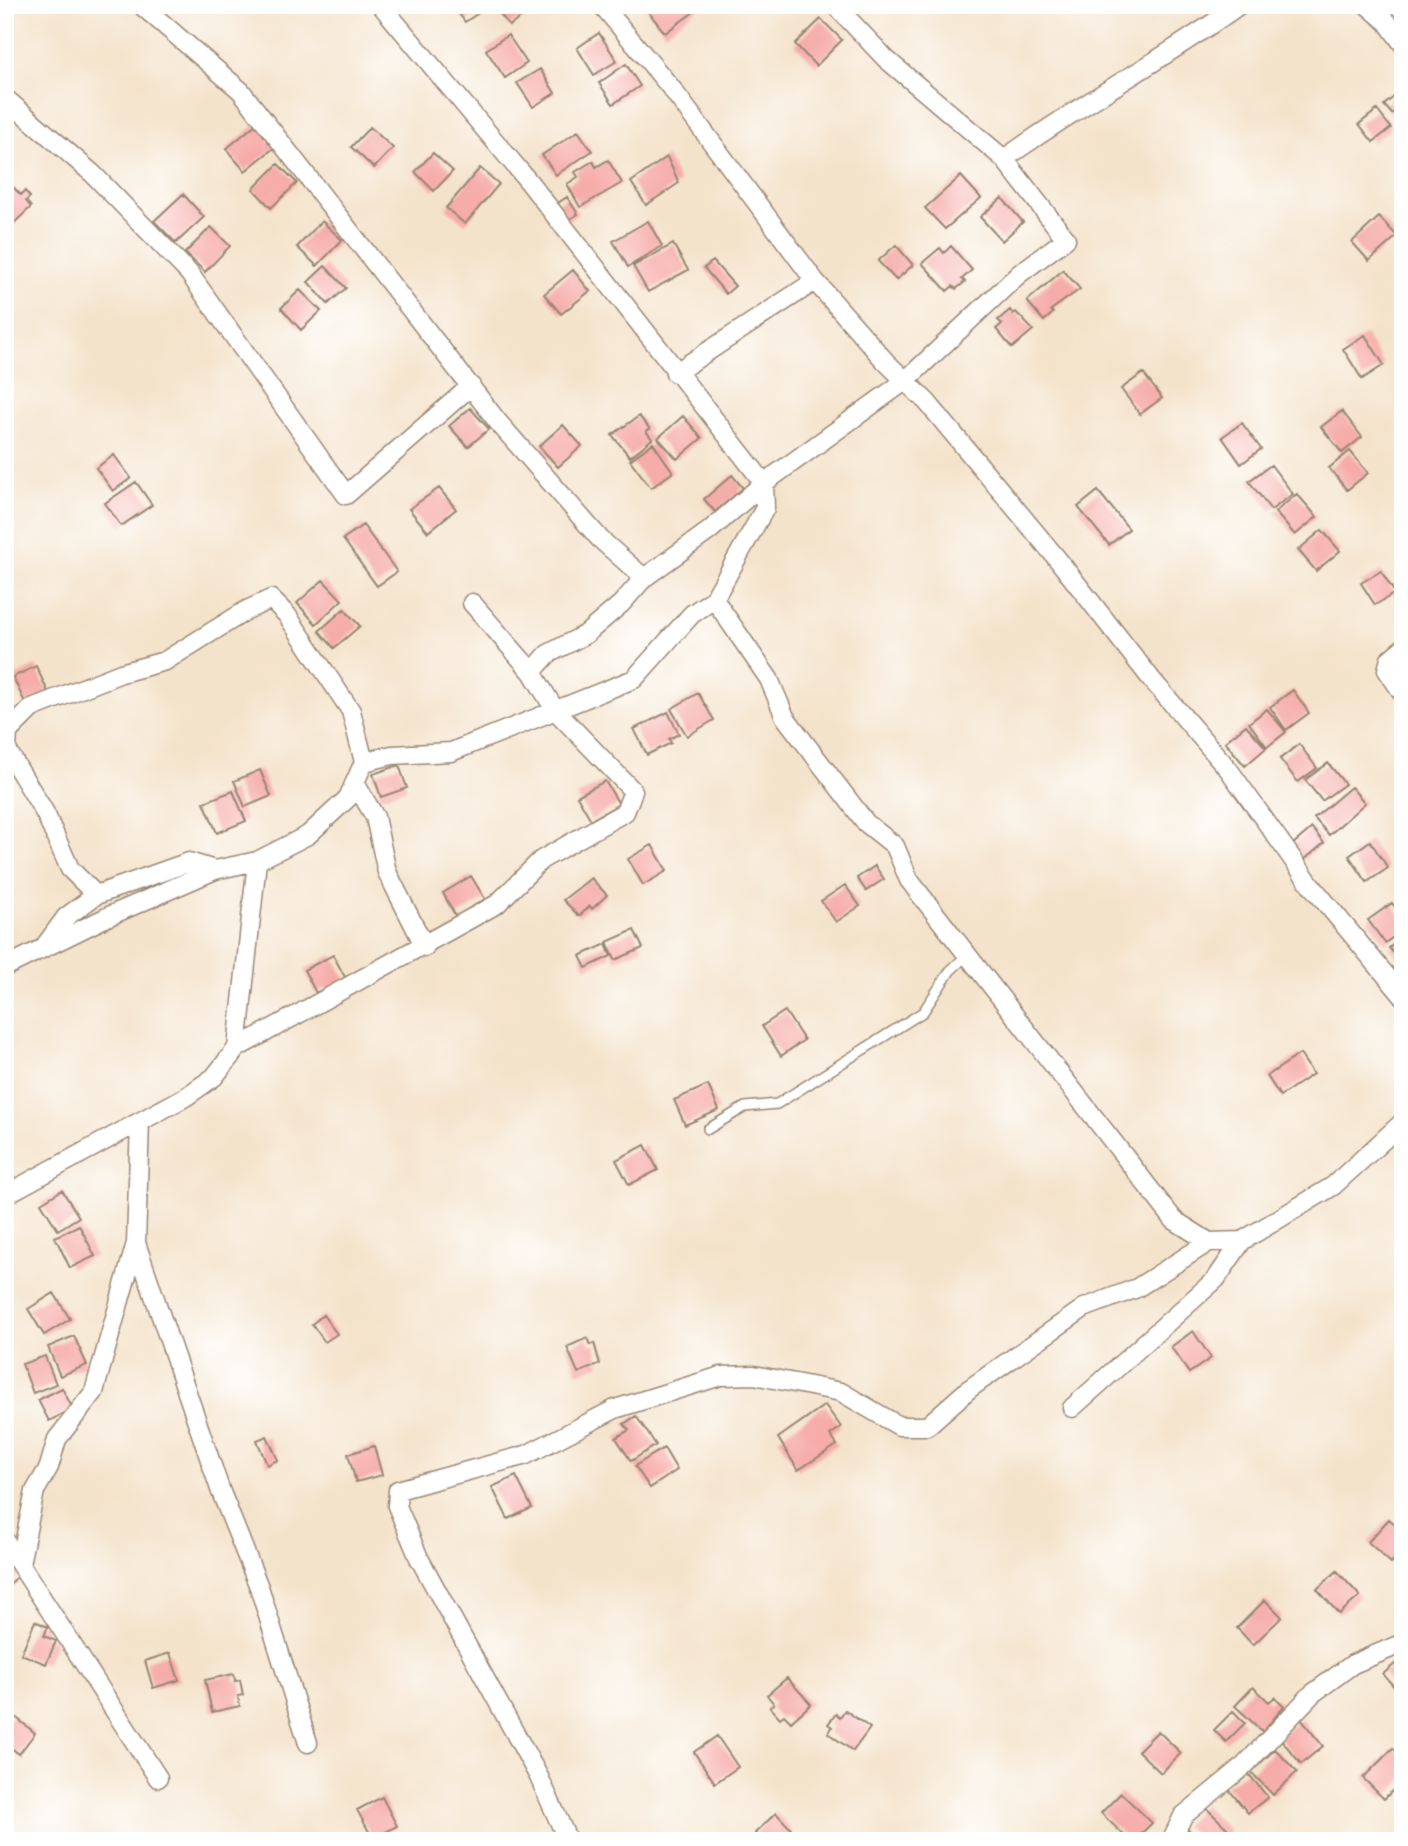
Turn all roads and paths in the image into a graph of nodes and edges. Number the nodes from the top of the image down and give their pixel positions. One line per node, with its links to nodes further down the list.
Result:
1 (141, 5): 13 (street)
2 (381, 5): 11 (street)
3 (602, 5): 10 (street)
4 (835, 5): 9 (street)
5 (1240, 5): 9 (street)
6 (1367, 5): 7 (street)
7 (1403, 44)
8 (5, 98): 13 (street)
9 (1004, 159): 12 (street)
10 (815, 281): 11 (street); 12 (street)
11 (675, 373): 14 (street)
12 (905, 381): 14 (street); 31 (street)
13 (471, 386): 15 (street)
14 (764, 483): 15 (street); 16 (street)
15 (644, 578): 19 (street)
16 (714, 599): 21 (street); 29 (street)
17 (472, 603): 19 (street)
18 (1403, 648): 20 (street)
19 (532, 672): 21 (street)
20 (1403, 694)
21 (555, 710): 22 (street); 27 (street)
22 (364, 762): 23 (street); 26 (street)
23 (355, 783): 24 (street); 27 (street)
24 (257, 861): 25 (street); 32 (street)
25 (215, 870): 26 (street); 28 (street)
26 (96, 895): 28 (street)
27 (425, 947): 32 (street)
28 (42, 950): 30 (street)
29 (967, 955): 35 (lane); 38 (street)
30 (6, 966)
31 (1403, 996)
32 (237, 1048): 33 (street)
33 (140, 1122): 36 (street); 39 (street)
34 (1403, 1122): 37 (street)
35 (708, 1129)
36 (5, 1195)
37 (1242, 1241): 38 (street); 40 (street)
38 (1209, 1242): 46 (street)
39 (136, 1243): 42 (street); 44 (street)
40 (1072, 1408)
41 (5, 1541): 42 (street)
42 (20, 1564): 45 (street)
43 (1403, 1643): 47 (street)
44 (308, 1743)
45 (158, 1778)
46 (568, 1841)
47 (1171, 1841)

